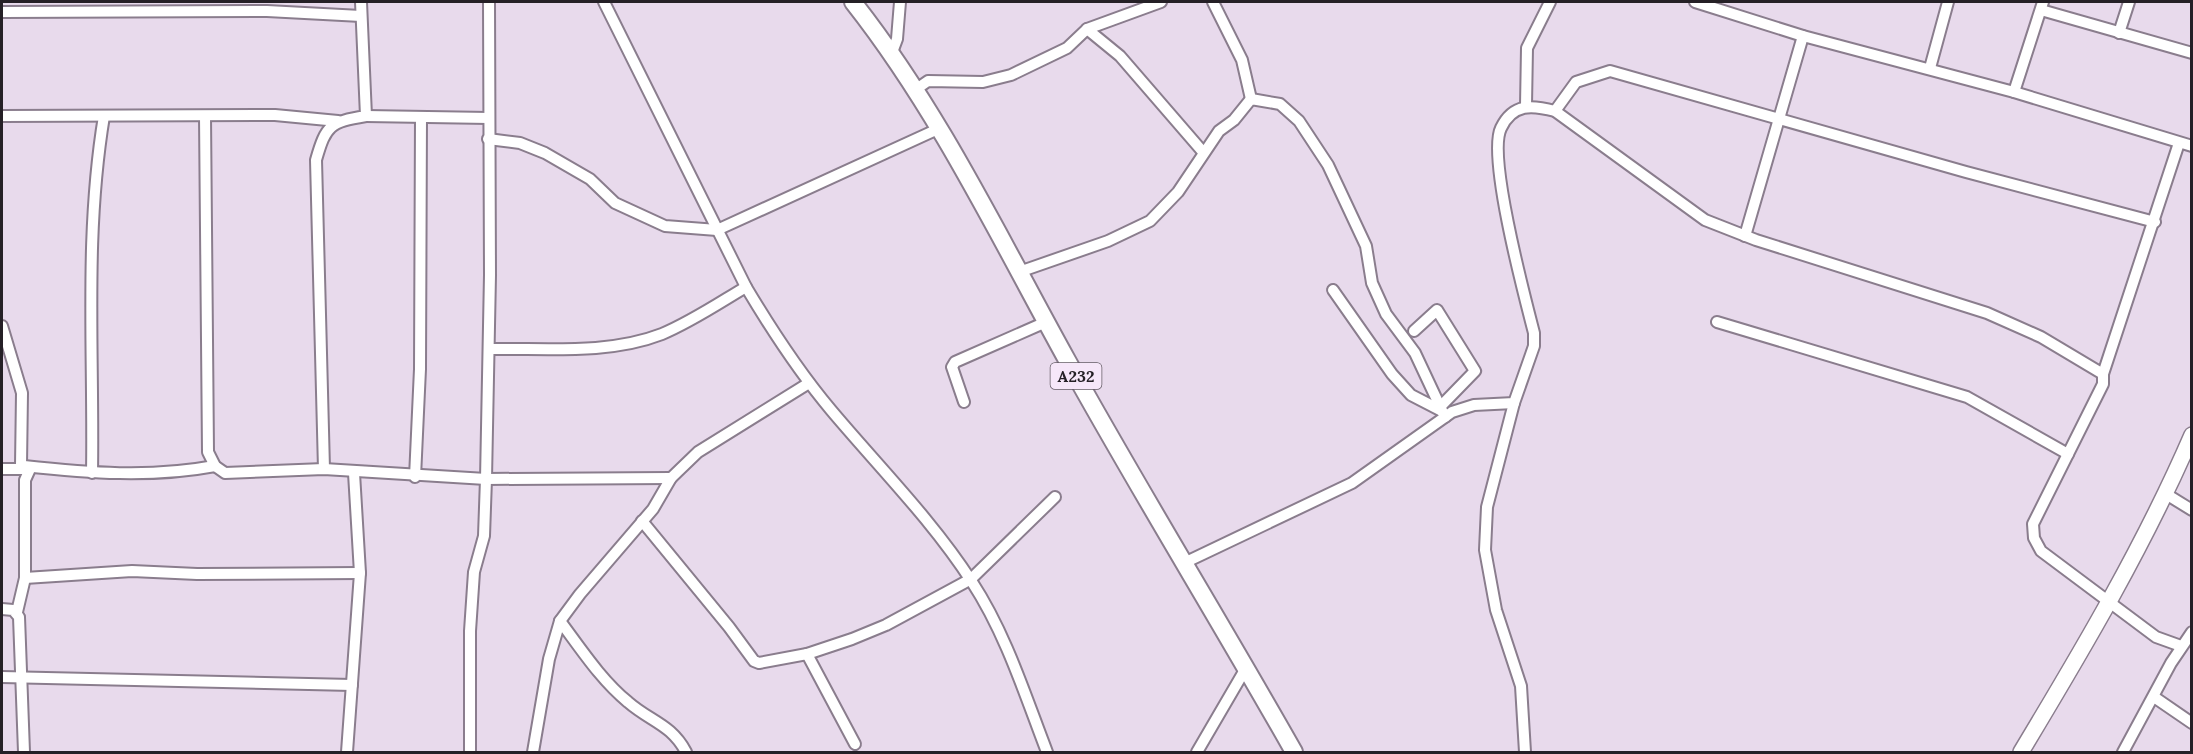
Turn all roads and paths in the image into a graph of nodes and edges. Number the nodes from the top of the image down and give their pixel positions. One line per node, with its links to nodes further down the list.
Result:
1 (361, 2): 15 (street)
2 (489, 2): 32 (street)
3 (604, 2): 41 (street)
4 (853, 2): 20 (main road, A232)
5 (900, 2): 20 (street)
6 (1161, 2): 16 (street)
7 (1213, 2): 24 (street)
8 (1550, 2): 25 (street)
9 (1695, 2): 18 (street)
10 (1948, 2): 21 (street)
11 (2129, 2): 17 (street)
12 (266, 6): 14 (street); 15 (street)
13 (2042, 6): 17 (street); 23 (street)
14 (2, 12)
15 (361, 16): 30 (street)
16 (1087, 29): 22 (street); 39 (street)
17 (2119, 33): 19 (street)
18 (1803, 36): 21 (street); 33 (street)
19 (2192, 53)
20 (891, 55): 22 (main road, A232)
21 (1930, 68): 23 (street)
22 (915, 90): 35 (main road, A232)
23 (2013, 92): 37 (street)
24 (1251, 99): 39 (street); 55 (street)
25 (1526, 105): 26 (street); 54 (street)
26 (1556, 111): 33 (street); 42 (street)
27 (2, 116): 28 (street)
28 (104, 116): 29 (street); 62 (street)
29 (205, 116): 34 (street); 58 (street)
30 (366, 116): 31 (street); 34 (street)
31 (421, 117): 32 (street); 64 (street)
32 (489, 118): 36 (street)
33 (1781, 118): 40 (street); 42 (street)
34 (338, 121): 61 (street)
35 (938, 129): 41 (street); 43 (main road, A232)
36 (488, 139): 41 (street); 50 (street)
37 (2179, 143): 38 (street); 40 (street)
38 (2192, 146)
39 (1203, 152): 43 (street)
40 (2155, 222): 51 (street)
41 (717, 230): 44 (street)
42 (1745, 236): 51 (street)
43 (1019, 272): 46 (main road, A232)
44 (746, 287): 50 (street); 52 (street)
45 (1333, 290): 55 (street)
46 (1046, 322): 53 (street); 71 (main road, A232)
47 (1717, 322): 57 (street)
48 (2, 326): 59 (street)
49 (1414, 331): 55 (street)
50 (489, 349): 66 (street)
51 (2103, 374): 57 (street)
52 (809, 383): 65 (street); 74 (street)
53 (964, 402)
54 (1514, 403): 55 (street); 97 (street)
55 (1442, 412): 71 (street)
56 (2192, 435): 67 (main road)
57 (2068, 454): 75 (street)
58 (215, 466): 61 (street); 62 (street)
59 (25, 467): 60 (street); 62 (street); 73 (street)
60 (2, 469)
61 (324, 469): 63 (street)
62 (92, 473)
63 (354, 473): 64 (street); 72 (street)
64 (415, 477): 66 (street)
65 (671, 478): 66 (street); 70 (street)
66 (486, 479): 91 (street)
67 (2166, 494): 69 (street); 75 (main road)
68 (1055, 497): 74 (street)
69 (2192, 510)
70 (642, 521): 78 (street); 81 (street)
71 (1184, 563): 82 (main road, A232)
72 (360, 573): 73 (street); 85 (street)
73 (25, 578): 77 (street)
74 (971, 579): 81 (street); 94 (street)
75 (2110, 603): 80 (street); 98 (main road)
76 (2, 609): 77 (street)
77 (16, 612): 83 (street)
78 (560, 621): 92 (street); 93 (street)
79 (2192, 632): 80 (street)
80 (2181, 646): 86 (street)
81 (807, 654): 88 (street)
82 (1246, 668): 95 (street); 96 (main road, A232)
83 (22, 676): 84 (street); 85 (street); 89 (street)
84 (2, 677)
85 (352, 685): 90 (street)
86 (2154, 697): 87 (street); 99 (street)
87 (2192, 723)
88 (855, 744)
89 (24, 753)
90 (347, 753)
91 (470, 753)
92 (532, 753)
93 (686, 753)
94 (1047, 753)
95 (1197, 753)
96 (1294, 753)
97 (1525, 753)
98 (2021, 753)
99 (2123, 753)

